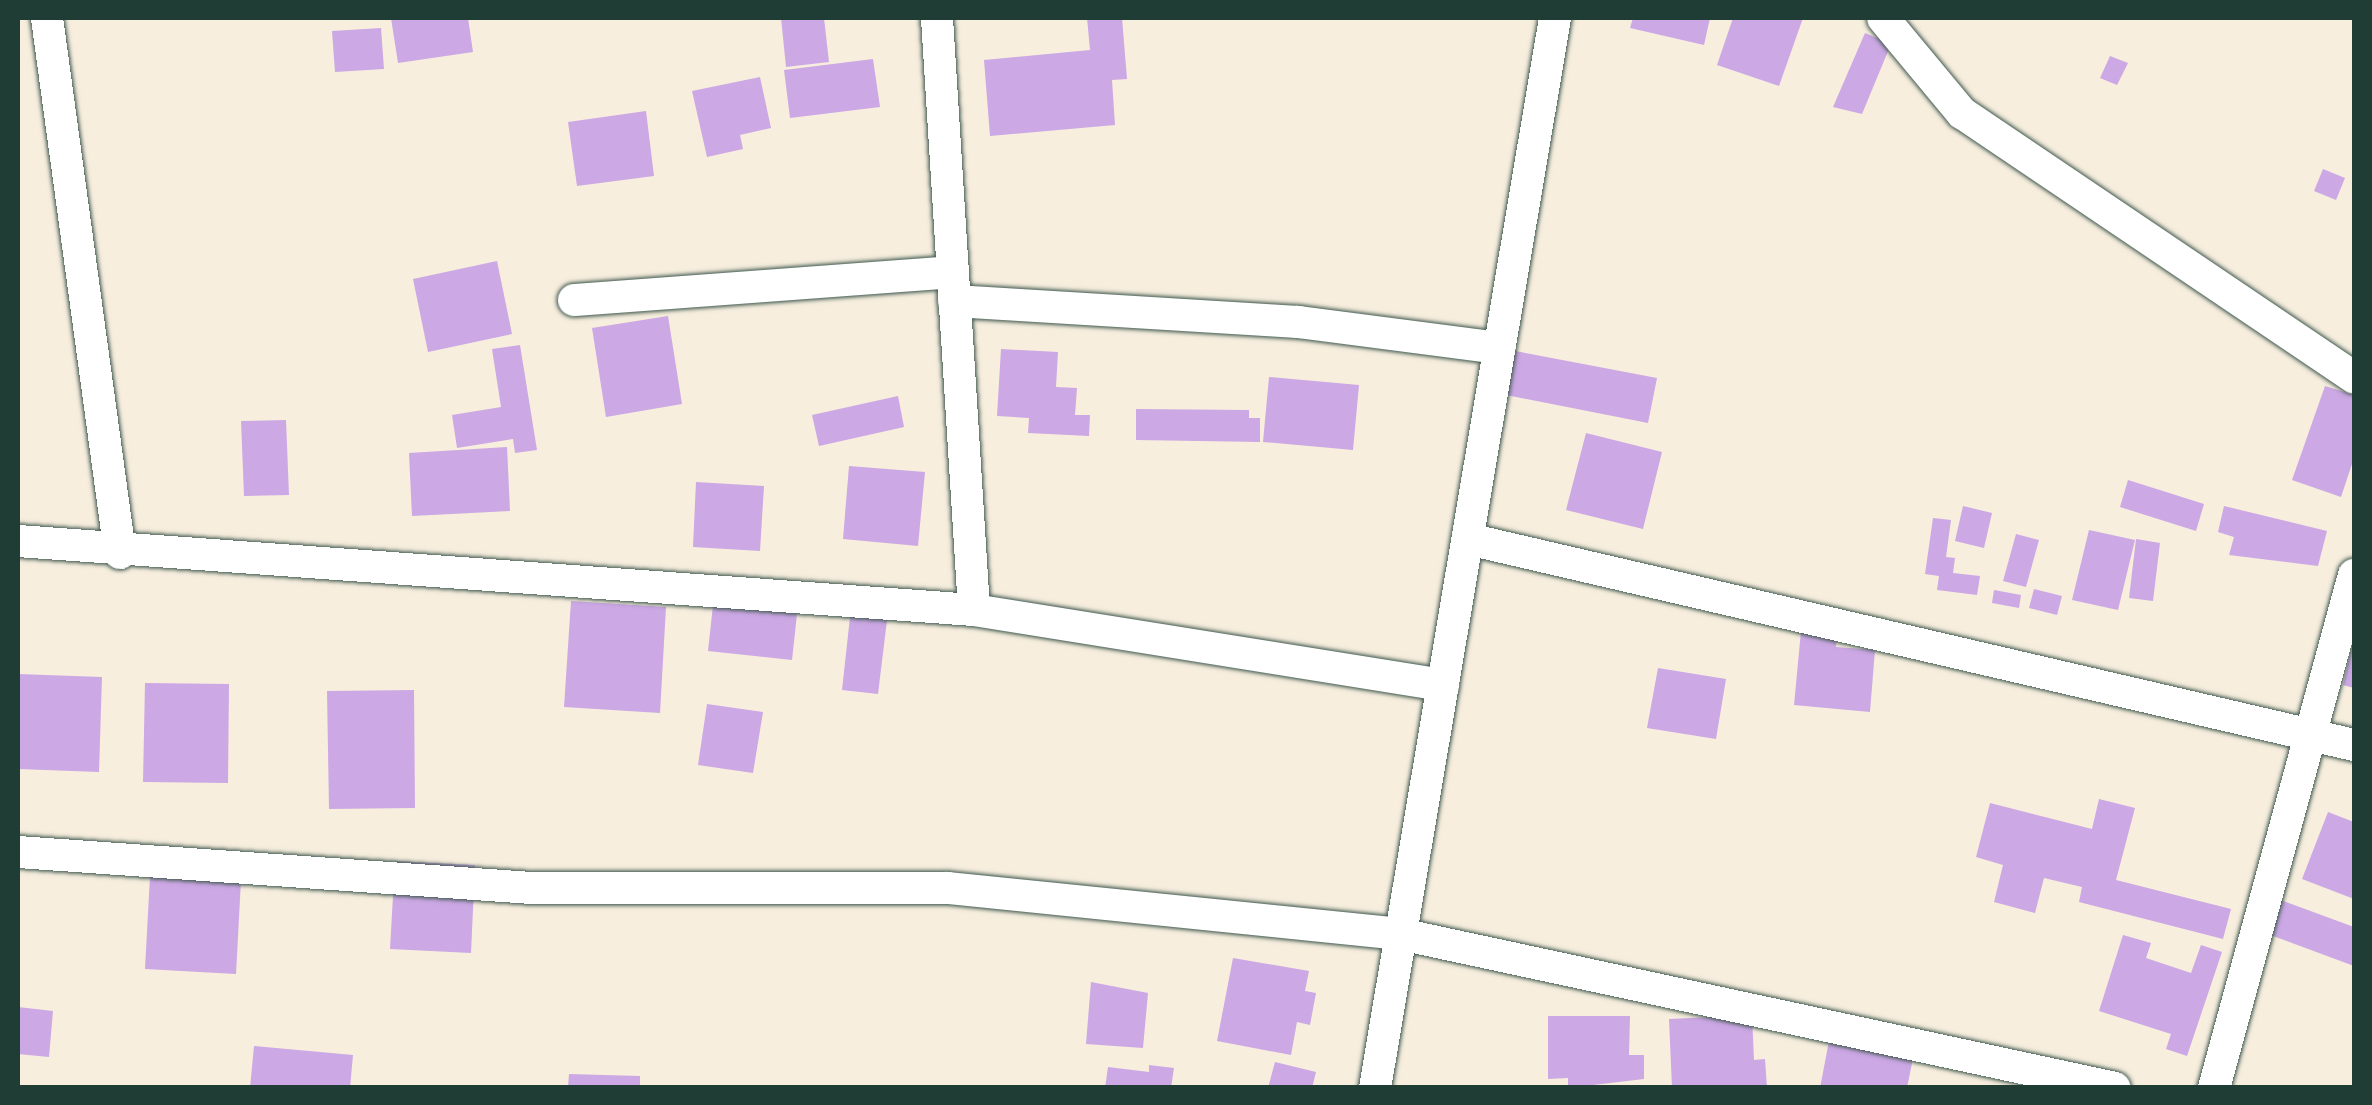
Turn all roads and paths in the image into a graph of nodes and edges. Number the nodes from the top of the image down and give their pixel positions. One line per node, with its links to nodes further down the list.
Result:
1 (47, 18): 11 (street)
2 (937, 18): 5 (street)
3 (1555, 18): 7 (street)
4 (1883, 18): 8 (street)
5 (953, 286): 6 (street); 7 (street); 13 (street)
6 (574, 300)
7 (1498, 348): 9 (street)
8 (2354, 377)
9 (1468, 538): 14 (street); 15 (street)
10 (18, 541): 11 (street)
11 (120, 553): 13 (street)
12 (2354, 575): 15 (street)
13 (974, 610): 14 (street)
14 (1442, 685): 18 (street)
15 (2307, 735): 16 (street); 21 (street)
16 (2354, 745)
17 (18, 852): 18 (street)
18 (1400, 934): 19 (street); 20 (street)
19 (1374, 1088)
20 (2115, 1088)
21 (2214, 1088)

